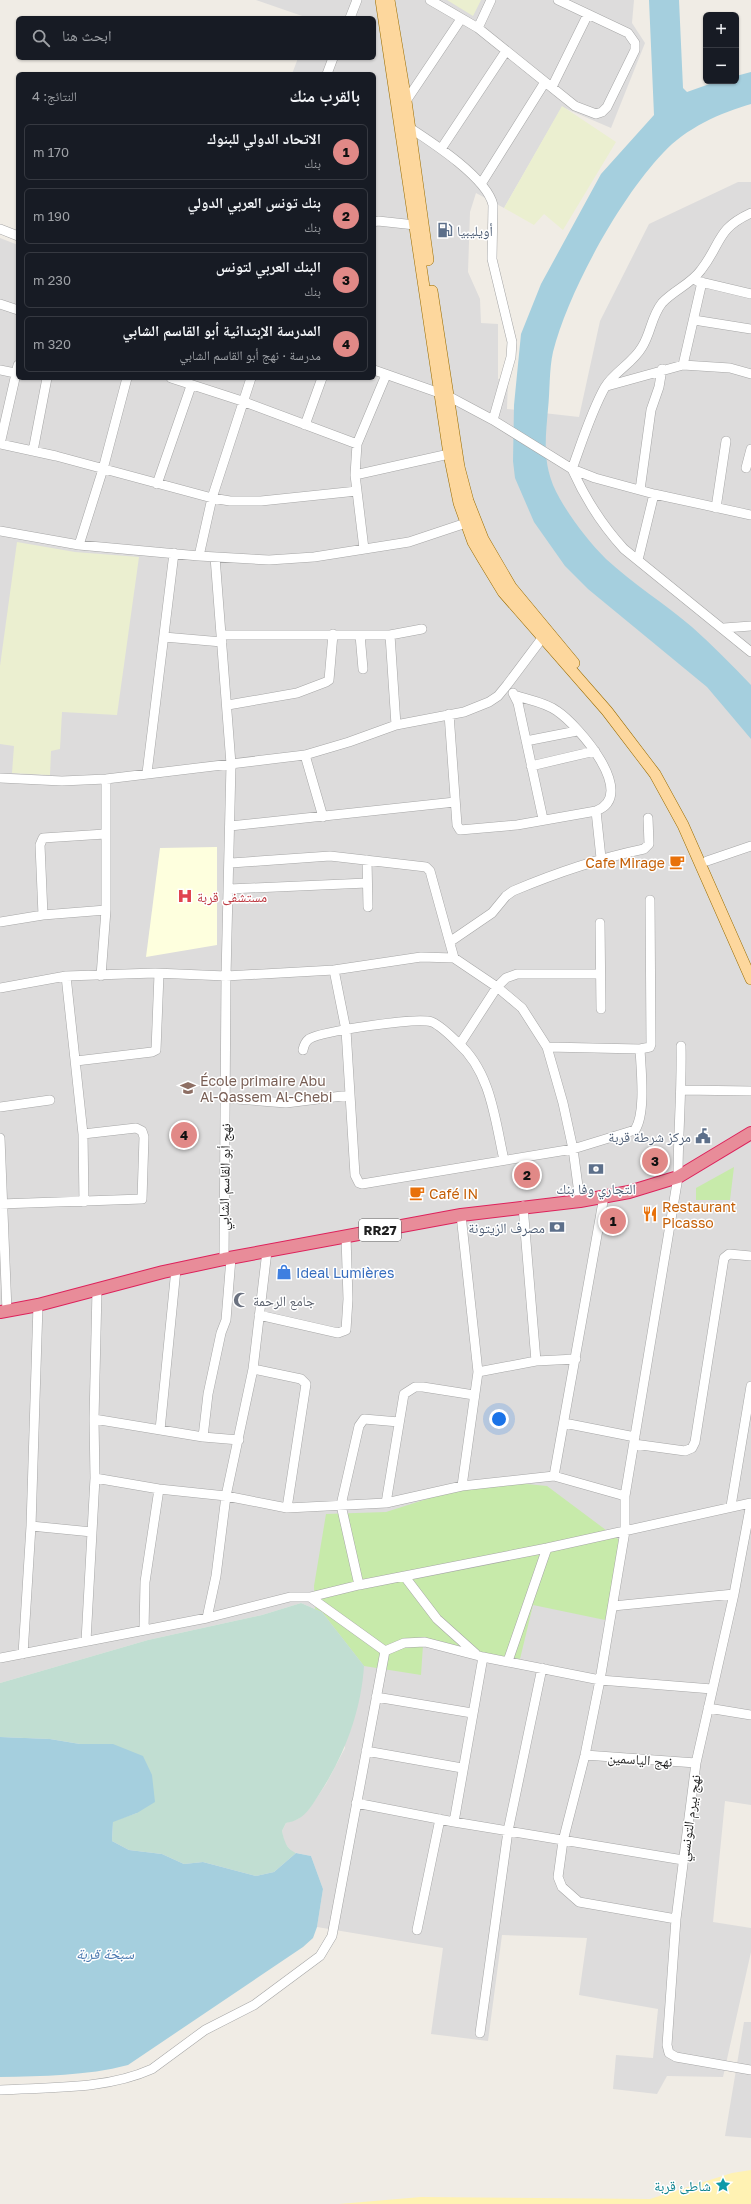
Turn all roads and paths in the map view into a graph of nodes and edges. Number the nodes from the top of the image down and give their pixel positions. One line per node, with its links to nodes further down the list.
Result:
1 (357, 0): 8 (street)
2 (381, 0): 21 (main road)
3 (390, 0): 15 (main road)
4 (430, 0): 9 (street)
5 (491, 0): 10 (street)
6 (558, 0): 7 (street)
7 (588, 14): 14 (street); 14 (street)
8 (351, 16)
9 (461, 19): 10 (street); 15 (street)
10 (478, 28): 11 (street)
11 (506, 51): 14 (street); 17 (street)
12 (333, 60): 13 (street)
13 (328, 72)
14 (548, 85): 18 (street)
15 (406, 101): 16 (main road)
16 (410, 128): 17 (street); 45 (main road)
17 (441, 149): 18 (street)
18 (482, 184): 47 (street)
19 (751, 213): 24 (street)
20 (376, 222): 21 (street)
21 (415, 225): 45 (main road)
22 (0, 229): 23 (street)
23 (16, 235)
24 (691, 280): 25 (street); 44 (street)
25 (702, 282): 26 (street); 29 (street)
26 (751, 294)
27 (0, 304): 28 (street)
28 (16, 309)
29 (694, 320): 30 (street); 31 (street)
30 (751, 329)
31 (683, 365): 34 (street); 36 (street)
32 (16, 369): 33 (street); 49 (street)
33 (0, 370)
34 (662, 370): 44 (street); 61 (street)
35 (376, 371): 37 (street)
36 (751, 374)
37 (386, 375): 45 (street); 51 (street)
38 (47, 380): 53 (street)
39 (126, 380): 56 (street)
40 (176, 380): 43 (street)
41 (251, 380): 46 (street)
42 (321, 380): 48 (street)
43 (191, 386): 46 (street); 59 (street)
44 (606, 386): 57 (street)
45 (444, 394): 47 (street); 54 (main road); 66 (main road)
46 (242, 401): 48 (street); 63 (street)
47 (494, 420): 57 (street)
48 (305, 425): 51 (street)
49 (1, 429): 53 (street)
50 (726, 441): 64 (street)
51 (357, 444): 58 (street)
52 (751, 449): 55 (street)
53 (33, 451): 56 (street)
54 (449, 454): 58 (street); 66 (main road)
55 (746, 468)
56 (103, 469): 59 (street); 68 (street)
57 (572, 469): 61 (street); 73 (street)
58 (355, 475): 60 (street)
59 (157, 484): 63 (street)
60 (357, 490): 63 (street); 69 (street)
61 (640, 490): 62 (street)
62 (654, 494): 64 (street); 73 (street)
63 (212, 498): 71 (street)
64 (716, 508): 65 (street)
65 (751, 515)
66 (470, 521): 69 (street); 80 (main road)
67 (0, 531): 68 (street)
68 (79, 545): 70 (street)
69 (364, 550): 72 (street)
70 (174, 553): 71 (street); 81 (street)
71 (199, 556): 72 (street)
72 (215, 557): 82 (street, نهج أبو القاسم الشابي)
73 (638, 560): 75 (street)
74 (751, 626): 75 (street)
75 (724, 628): 83 (street)
76 (422, 629): 79 (street)
77 (333, 634): 78 (street); 82 (street); 87 (street)
78 (360, 635): 79 (street); 84 (street)
79 (390, 635): 89 (street)
80 (545, 635): 85 (street); 109 (main road); 128 (main road)
81 (164, 636): 82 (street); 96 (street)
82 (222, 638): 87 (street, نهج أبو القاسم الشابي)
83 (751, 652)
84 (363, 668)
85 (508, 686): 86 (street); 88 (street)
86 (514, 695): 90 (street); 91 (street)
87 (228, 705): 94 (street, نهج أبو القاسم الشابي)
88 (449, 714): 89 (street); 99 (street)
89 (396, 725): 93 (street)
90 (577, 731): 91 (street); 92 (street)
91 (526, 741): 95 (street)
92 (595, 751): 95 (street); 100 (street)
93 (305, 755): 94 (street); 101 (street)
94 (232, 764): 96 (street); 104 (street, نهج أبو القاسم الشابي)
95 (531, 766): 103 (street)
96 (147, 773): 98 (street)
97 (0, 778): 98 (street)
98 (106, 779): 105 (street)
99 (455, 802): 101 (street); 103 (street)
100 (596, 811): 103 (street); 107 (street)
101 (324, 817): 104 (street)
102 (648, 818): 107 (street)
103 (543, 819)
104 (230, 826): 110 (street, نهج أبو القاسم الشابي)
105 (105, 834): 115 (street); 116 (street)
106 (751, 846): 109 (street)
107 (601, 858): 119 (street)
108 (368, 860): 110 (street); 111 (street); 119 (street)
109 (707, 862): 121 (main road)
110 (231, 863): 112 (street, نهج أبو القاسم الشابي)
111 (367, 883): 112 (street); 114 (street)
112 (229, 889): 127 (street, نهج أبو القاسم الشابي)
113 (650, 900): 136 (street)
114 (368, 907)
115 (106, 910): 116 (street); 126 (street)
116 (43, 915): 117 (street)
117 (0, 922)
118 (600, 923): 124 (street)
119 (451, 941): 120 (street)
120 (454, 958): 122 (street); 129 (street)
121 (751, 963)
122 (334, 970): 127 (street); 132 (street)
123 (159, 974): 126 (street); 127 (street); 138 (street)
124 (600, 974): 129 (street); 131 (street)
125 (66, 976): 126 (street); 130 (street); 138 (street)
126 (101, 976)
127 (226, 976): 142 (street, نهج أبو القاسم الشابي)
128 (751, 979)
129 (497, 987): 133 (street); 135 (street)
130 (0, 988)
131 (601, 1009)
132 (346, 1030): 133 (street); 137 (street); 141 (street)
133 (460, 1044): 149 (street)
134 (681, 1046): 139 (street)
135 (547, 1047): 136 (street); 148 (street)
136 (640, 1049): 148 (street)
137 (303, 1050)
138 (76, 1060): 145 (street)
139 (682, 1090): 140 (street); 150 (street)
140 (751, 1091)
141 (350, 1096): 142 (street); 149 (street)
142 (225, 1098): 160 (street, نهج أبو القاسم الشابي)
143 (50, 1100): 144 (street)
144 (0, 1107)
145 (83, 1134): 153 (street); 153 (street)
146 (751, 1134): 150 (highway, RR27)
147 (0, 1138): 154 (street)
148 (574, 1149): 149 (street); 152 (street)
149 (504, 1160)
150 (678, 1176): 151 (highway, RR27); 178 (street)
151 (604, 1196): 152 (highway, RR27); 166 (street)
152 (580, 1201): 155 (highway, RR27)
153 (84, 1202): 154 (street)
154 (1, 1204): 164 (street)
155 (523, 1206): 156 (highway, RR27); 167 (street)
156 (461, 1215): 157 (highway, RR27); 169 (street)
157 (346, 1236): 158 (highway, RR27); 165 (street)
158 (266, 1251): 160 (highway, RR27); 165 (street)
159 (751, 1256): 178 (street)
160 (227, 1258): 161 (highway, RR27); 176 (street, نهج أبو القاسم الشابي)
161 (176, 1269): 162 (highway, RR27); 175 (street)
162 (97, 1290): 163 (highway, RR27); 172 (street)
163 (38, 1305): 164 (highway, RR27); 190 (street)
164 (3, 1312)
165 (259, 1315): 168 (street)
166 (576, 1359): 167 (street); 174 (street)
167 (536, 1361): 169 (street)
168 (252, 1370): 177 (street); 189 (street)
169 (478, 1372): 171 (street)
170 (751, 1386): 188 (street)
171 (474, 1394): 173 (street); 181 (street)
172 (94, 1419): 175 (street); 180 (street)
173 (399, 1422): 185 (street); 187 (street)
174 (564, 1423): 178 (street); 179 (street)
175 (160, 1430): 176 (street)
176 (203, 1437): 177 (street)
177 (239, 1440): 183 (street)
178 (635, 1440): 184 (street)
179 (554, 1476): 181 (street); 184 (street)
180 (95, 1478): 182 (street); 192 (street)
181 (462, 1486): 185 (street)
182 (159, 1489): 183 (street); 200 (street)
183 (226, 1496): 189 (street); 199 (street)
184 (625, 1496): 191 (street)
185 (386, 1503): 187 (street)
186 (751, 1503): 188 (street); 196 (street, نهج بيرم التونسي)
187 (341, 1505): 189 (street); 195 (street)
188 (731, 1506): 191 (street)
189 (287, 1508)
190 (31, 1526): 192 (street); 203 (street)
191 (625, 1531): 193 (street); 198 (street)
192 (92, 1532): 201 (street)
193 (548, 1548): 194 (street); 206 (street)
194 (405, 1578): 195 (street); 204 (street)
195 (359, 1585): 197 (street)
196 (734, 1594): 198 (street); 209 (street, نهج بيرم التونسي)
197 (310, 1597): 199 (street); 202 (street)
198 (613, 1606): 208 (street)
199 (207, 1618): 200 (street)
200 (144, 1630): 201 (street)
201 (86, 1641): 203 (street)
202 (385, 1651): 204 (street); 210 (street)
203 (23, 1654): 205 (street)
204 (480, 1656): 206 (street); 212 (street)
205 (0, 1658)
206 (508, 1661): 207 (street)
207 (542, 1668): 208 (street); 221 (street)
208 (600, 1680): 209 (street); 215 (street)
209 (712, 1689): 211 (street, نهج بيرم التونسي)
210 (376, 1697): 212 (street); 214 (street)
211 (708, 1708): 213 (street); 216 (street, نهج بيرم التونسي)
212 (472, 1713): 217 (street)
213 (751, 1715)
214 (366, 1751): 217 (street); 218 (street)
215 (585, 1755): 216 (street, نهج الياسمين); 222 (street)
216 (696, 1763): 223 (street, نهج بيرم التونسي)
217 (462, 1768): 220 (street)
218 (356, 1802): 219 (street); 228 (street)
219 (440, 1819): 220 (street); 225 (street)
220 (454, 1822): 221 (street)
221 (508, 1831): 222 (street); 226 (street)
222 (563, 1841): 223 (street); 224 (street)
223 (683, 1860): 224 (street, نهج بيرم التونسي)
224 (676, 1919): 227 (street, نهج بيرم التونسي)
225 (417, 1930)
226 (480, 2033)
227 (751, 2070)
228 (0, 2090)

